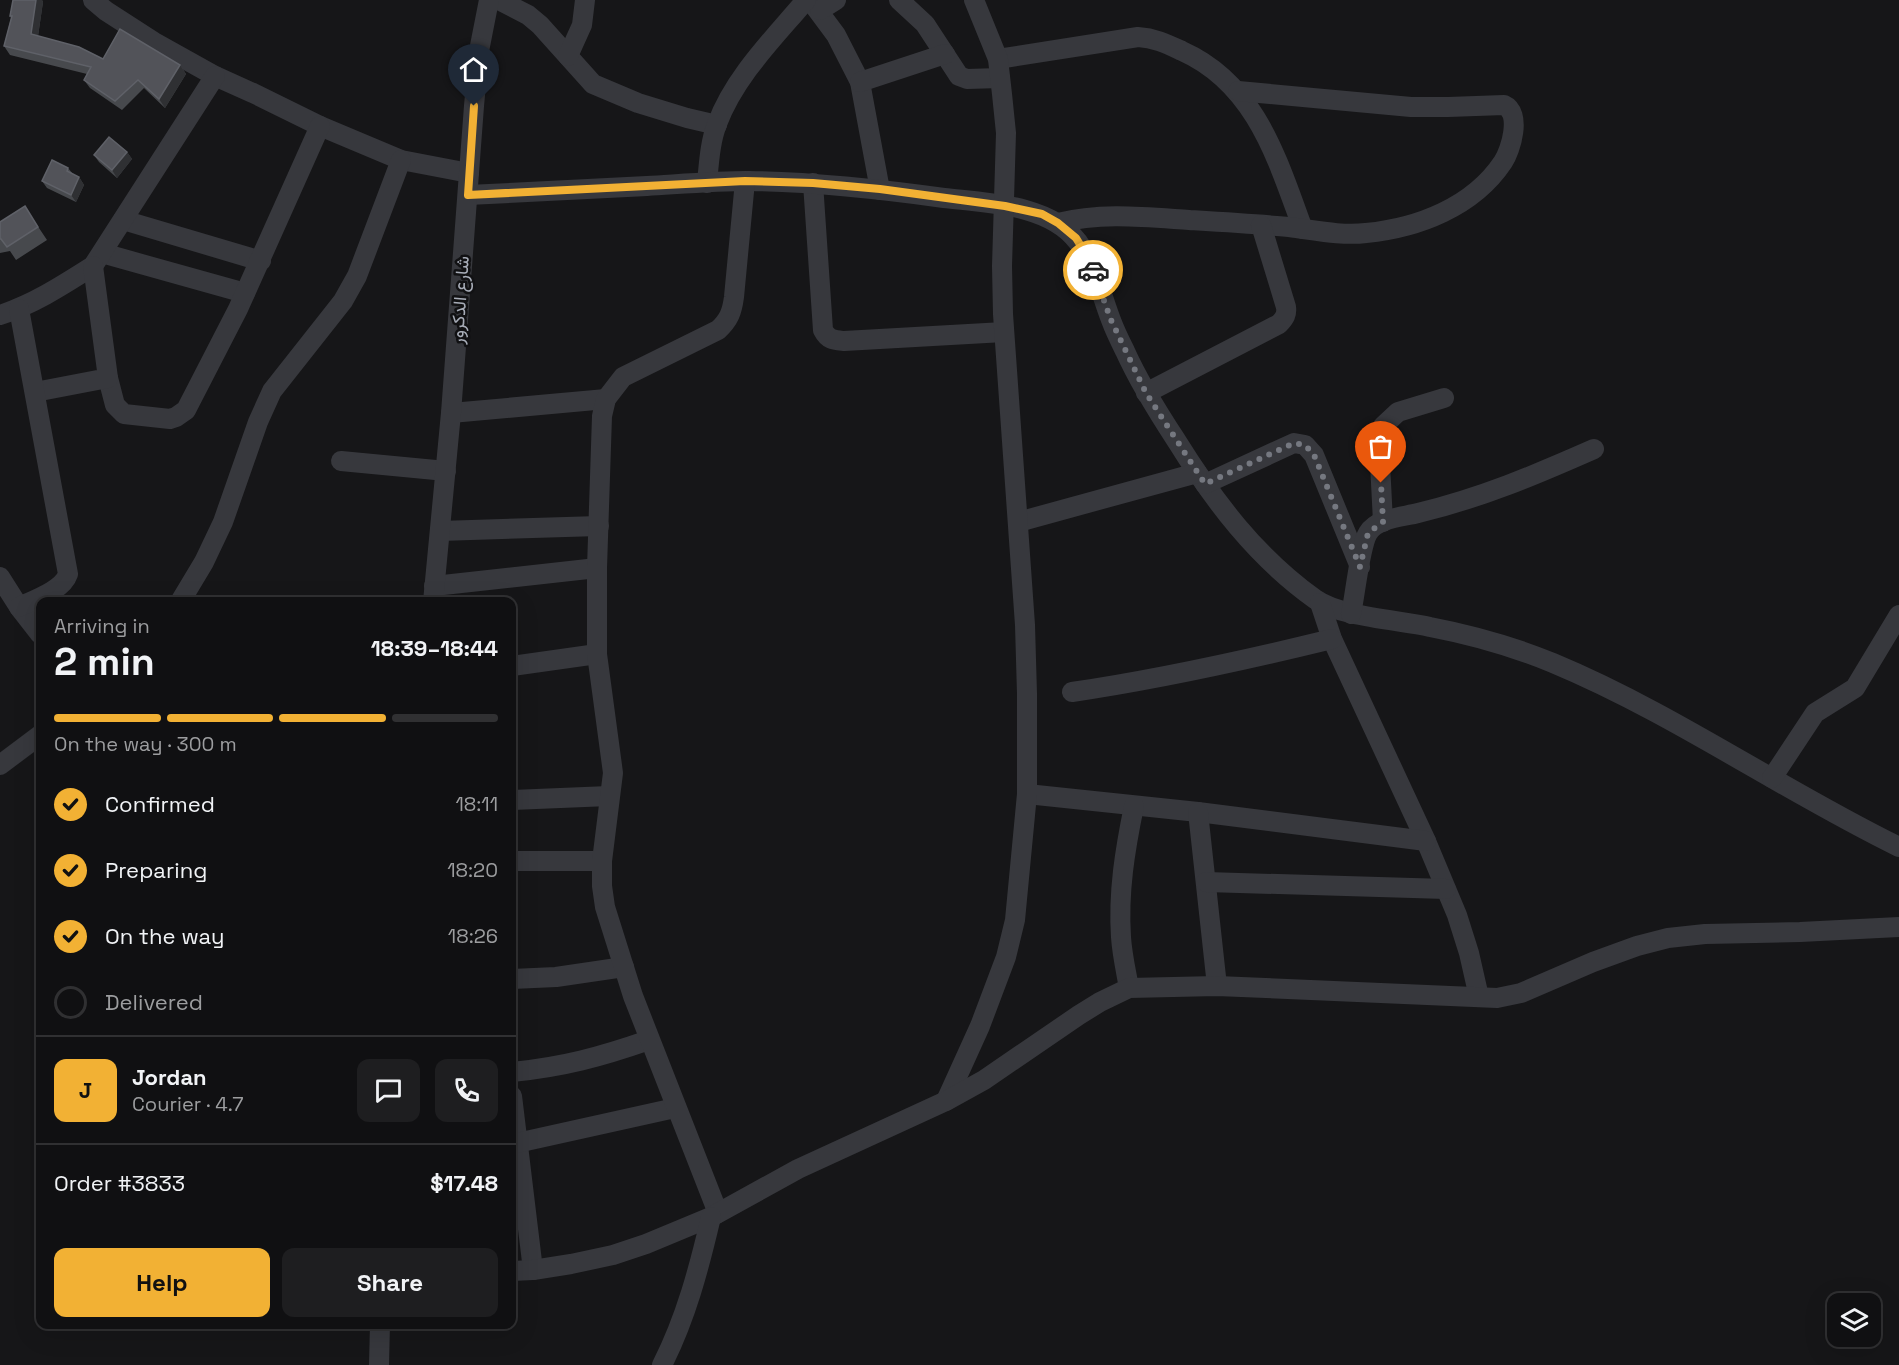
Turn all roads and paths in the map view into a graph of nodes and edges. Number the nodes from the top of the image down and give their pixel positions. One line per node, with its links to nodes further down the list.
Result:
1 (93, 0): 11 (street)
2 (489, 0): 17 (street, شارع الدكرور)
3 (499, 0): 9 (street)
4 (585, 0): 9 (street)
5 (899, 0): 8 (street)
6 (974, 0): 10 (street)
7 (818, 3): 12 (street); 14 (street)
8 (945, 54): 10 (street); 12 (street)
9 (567, 56): 14 (street)
10 (999, 68): 13 (street); 23 (street)
11 (215, 76): 15 (street); 24 (street)
12 (860, 82): 21 (street)
13 (1238, 91): 27 (street); 27 (street)
14 (717, 124): 19 (street)
15 (320, 126): 16 (street); 29 (street)
16 (401, 160): 17 (street); 53 (street)
17 (469, 173): 22 (street, شارع الدكرور)
18 (745, 181): 19 (street); 20 (street); 38 (street)
19 (707, 183): 22 (street)
20 (813, 183): 21 (street); 33 (street)
21 (880, 189): 23 (street)
22 (468, 195): 39 (street, شارع الدكرور)
23 (1005, 206): 25 (street); 33 (street)
24 (123, 220): 28 (street); 29 (street)
25 (1058, 223): 26 (street); 36 (street)
26 (1261, 225): 27 (street); 36 (street)
27 (1303, 229)
28 (97, 260): 30 (street); 31 (street); 34 (street)
29 (261, 261): 30 (street)
30 (245, 293): 34 (street)
31 (19, 309): 32 (street); 35 (street)
32 (0, 315)
33 (1004, 332): 44 (street)
34 (108, 378): 35 (street)
35 (35, 392): 52 (street)
36 (1146, 393): 43 (street)
37 (1444, 398): 45 (street)
38 (606, 399): 39 (street); 46 (street)
39 (451, 413): 42 (street, شارع الدكرور)
40 (1594, 449): 45 (street)
41 (341, 461): 42 (street)
42 (446, 471): 47 (street, شارع الدكرور)
43 (1201, 479): 44 (street); 48 (street); 55 (street)
44 (1018, 522): 67 (street)
45 (1383, 522): 48 (street)
46 (599, 526): 47 (street); 49 (street)
47 (440, 531): 51 (street, شارع الدكرور)
48 (1360, 567): 57 (street)
49 (597, 568): 51 (street); 61 (street)
50 (0, 577): 56 (street)
51 (434, 594)
52 (39, 597)
53 (183, 597)
54 (36, 598): 56 (street)
55 (1320, 603): 57 (street); 60 (street)
56 (19, 607): 59 (street)
57 (1351, 614): 66 (street)
58 (1899, 615): 66 (street)
59 (36, 629)
60 (1332, 639): 63 (street); 72 (street)
61 (597, 654): 62 (street); 68 (street)
62 (516, 665)
63 (1072, 692)
64 (36, 738): 65 (street)
65 (0, 765)
66 (1772, 778): 73 (street)
67 (1027, 794): 70 (street); 86 (street)
68 (609, 796): 69 (street); 75 (street)
69 (516, 800)
70 (1134, 806): 71 (street); 82 (street)
71 (1198, 812): 72 (street); 76 (street)
72 (1426, 841): 77 (street)
73 (1899, 847)
74 (516, 861): 75 (street)
75 (602, 861): 79 (street)
76 (1206, 882): 77 (street); 81 (street)
77 (1446, 889): 83 (street)
78 (1899, 927): 83 (street)
79 (624, 967): 80 (street); 84 (street)
80 (516, 979)
81 (1217, 986): 82 (street); 83 (street)
82 (1129, 988): 86 (street)
83 (1479, 997)
84 (649, 1040): 85 (street); 87 (street)
85 (516, 1072)
86 (946, 1101): 90 (street)
87 (675, 1108): 88 (street); 90 (street)
88 (516, 1133)
89 (516, 1141): 91 (street)
90 (714, 1215): 91 (street); 95 (street)
91 (533, 1270): 92 (street)
92 (516, 1271)
93 (380, 1329): 94 (street)
94 (379, 1365)
95 (662, 1365)

